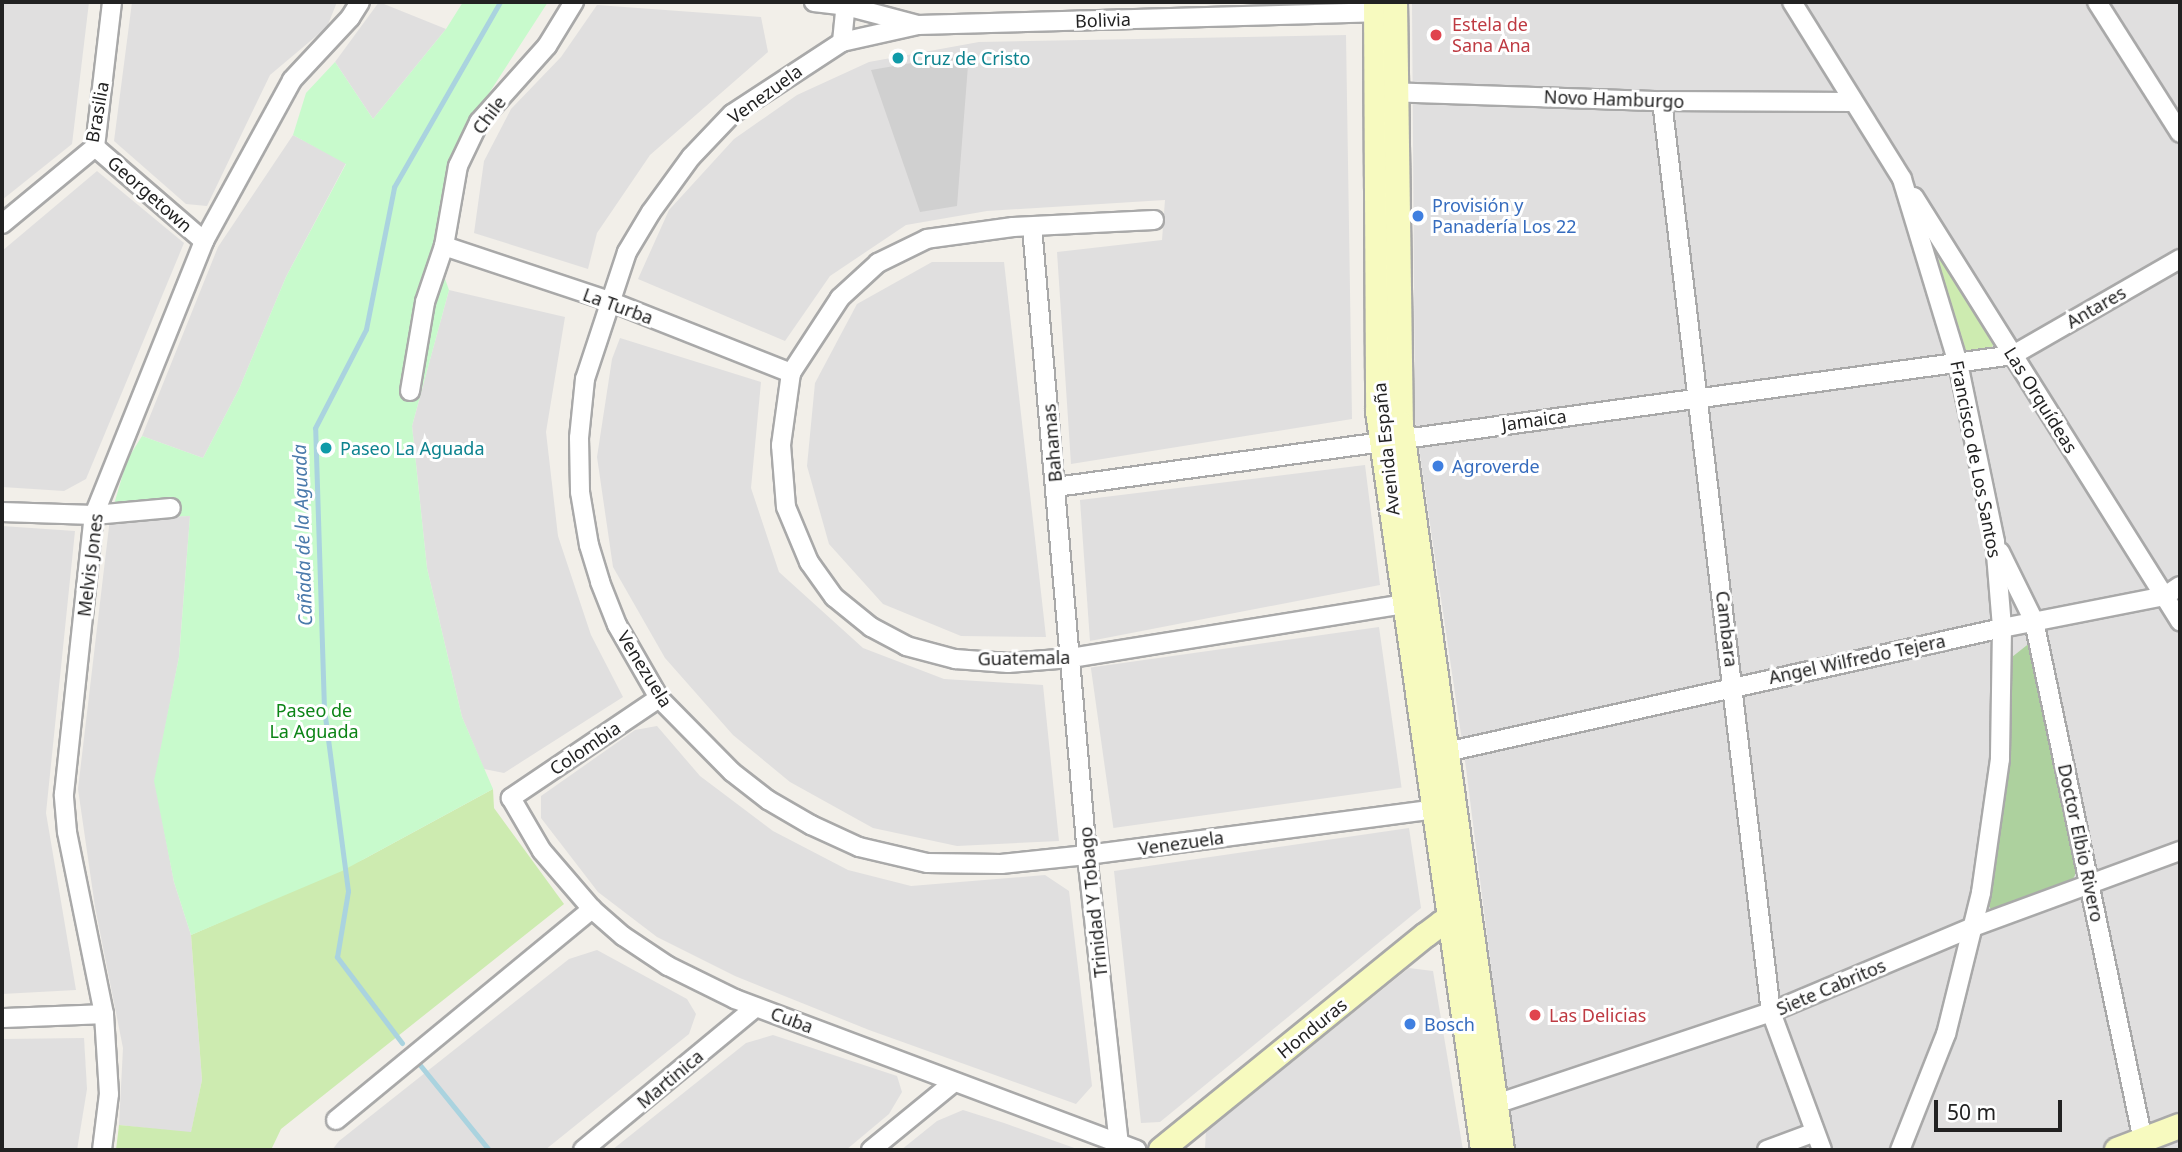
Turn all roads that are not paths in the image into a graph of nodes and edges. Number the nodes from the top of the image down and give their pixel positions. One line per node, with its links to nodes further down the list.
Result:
1 (111, 2): 15 (street, Brasilia)
2 (360, 2): 20 (street, Melvis Jones)
3 (574, 2): 21 (street, Chile)
4 (814, 2): 7 (street, Bolivia)
5 (1792, 2): 13 (street, Francisco de Los Santos)
6 (2097, 2): 14 (street)
7 (846, 4): 9 (street, Bolivia); 10 (street)
8 (1386, 7): 9 (street, Bolivia); 11 (main road, Avenida España)
9 (918, 25): 10 (street, Venezuela)
10 (842, 42): 23 (street, Venezuela)
11 (1386, 92): 12 (street, Novo Hamburgo); 29 (main road, Avenida España)
12 (1662, 101): 13 (street, Novo Hamburgo); 28 (street, Cambara)
13 (1852, 102): 16 (street, Francisco de Los Santos)
14 (2180, 133)
15 (95, 147): 18 (street, Brasilia); 20 (street, Georgetown)
16 (1902, 179): 24 (street, Las Orquídeas); 25 (street, Francisco de Los Santos)
17 (1154, 220): 19 (street, Guatemala)
18 (2, 224)
19 (1032, 227): 26 (street, Guatemala); 30 (street, Bahamas)
20 (204, 241): 33 (street, Melvis Jones)
21 (444, 246): 23 (street, La Turba); 27 (street, Chile)
22 (2180, 259): 24 (street, Antares)
23 (609, 302): 26 (street, La Turba); 43 (street, Venezuela)
24 (2013, 355): 25 (street, Jamaica); 36 (street, Las Orquídeas)
25 (1958, 363): 28 (street, Jamaica); 34 (street, Francisco de Los Santos)
26 (790, 373): 41 (street, Guatemala)
27 (410, 391)
28 (1697, 398): 29 (street, Jamaica); 42 (street, Cambara)
29 (1393, 439): 30 (street, Jamaica); 37 (main road, Avenida España)
30 (1056, 486): 41 (street, Bahamas)
31 (171, 508): 33 (street)
32 (2, 512): 33 (street)
33 (94, 515): 55 (street, Melvis Jones)
34 (1995, 542): 38 (street, Doctor Elbio Rivero); 40 (street, Francisco de Los Santos)
35 (2180, 586): 36 (street)
36 (2165, 596): 38 (street, Angel Wilfredo Tejera); 39 (street, Las Orquídeas)
37 (1416, 602): 41 (street, Guatemala); 44 (main road, Avenida España)
38 (2034, 621): 40 (street, Angel Wilfredo Tejera); 49 (street, Doctor Elbio Rivero)
39 (2180, 621)
40 (2002, 628): 42 (street, Angel Wilfredo Tejera); 52 (street, Francisco de Los Santos)
41 (1071, 658): 48 (street, Trinidad Y Tobago)
42 (1735, 686): 44 (street, Angel Wilfredo Tejera); 54 (street, Cambara)
43 (659, 698): 45 (street, Colombia); 48 (street, Venezuela)
44 (1437, 754): 46 (main road, Avenida España)
45 (511, 798): 50 (street, Cuba)
46 (1445, 808): 48 (street, Venezuela); 51 (main road, Avenida España)
47 (2180, 851): 49 (street, Siete Cabritos)
48 (1087, 855): 63 (street, Trinidad Y Tobago)
49 (2090, 884): 52 (street, Siete Cabritos); 62 (street, Doctor Elbio Rivero)
50 (592, 909): 53 (street, Cuba); 59 (street)
51 (1460, 920): 58 (main road, Avenida España); 67 (main road, Honduras)
52 (1973, 927): 54 (street, Siete Cabritos); 72 (street, Francisco de Los Santos)
53 (756, 1007): 57 (street, Cuba); 65 (street, Martinica)
54 (1772, 1012): 58 (street, Siete Cabritos); 61 (street, Cambara)
55 (104, 1014): 56 (street); 64 (street, Melvis Jones)
56 (2, 1018)
57 (954, 1082): 63 (street, Cuba); 66 (street)
58 (1487, 1107): 68 (main road, Avenida España); 69 (main road, Avenida España)
59 (336, 1120)
60 (2180, 1126): 62 (main road)
61 (1815, 1132): 70 (street); 71 (street, Cambara)
62 (2145, 1145): 73 (main road)
63 (1128, 1147)
64 (102, 1150)
65 (583, 1150)
66 (871, 1150)
67 (1161, 1150)
68 (1483, 1150)
69 (1502, 1150)
70 (1767, 1150)
71 (1822, 1150)
72 (1900, 1150)
73 (2117, 1150)

